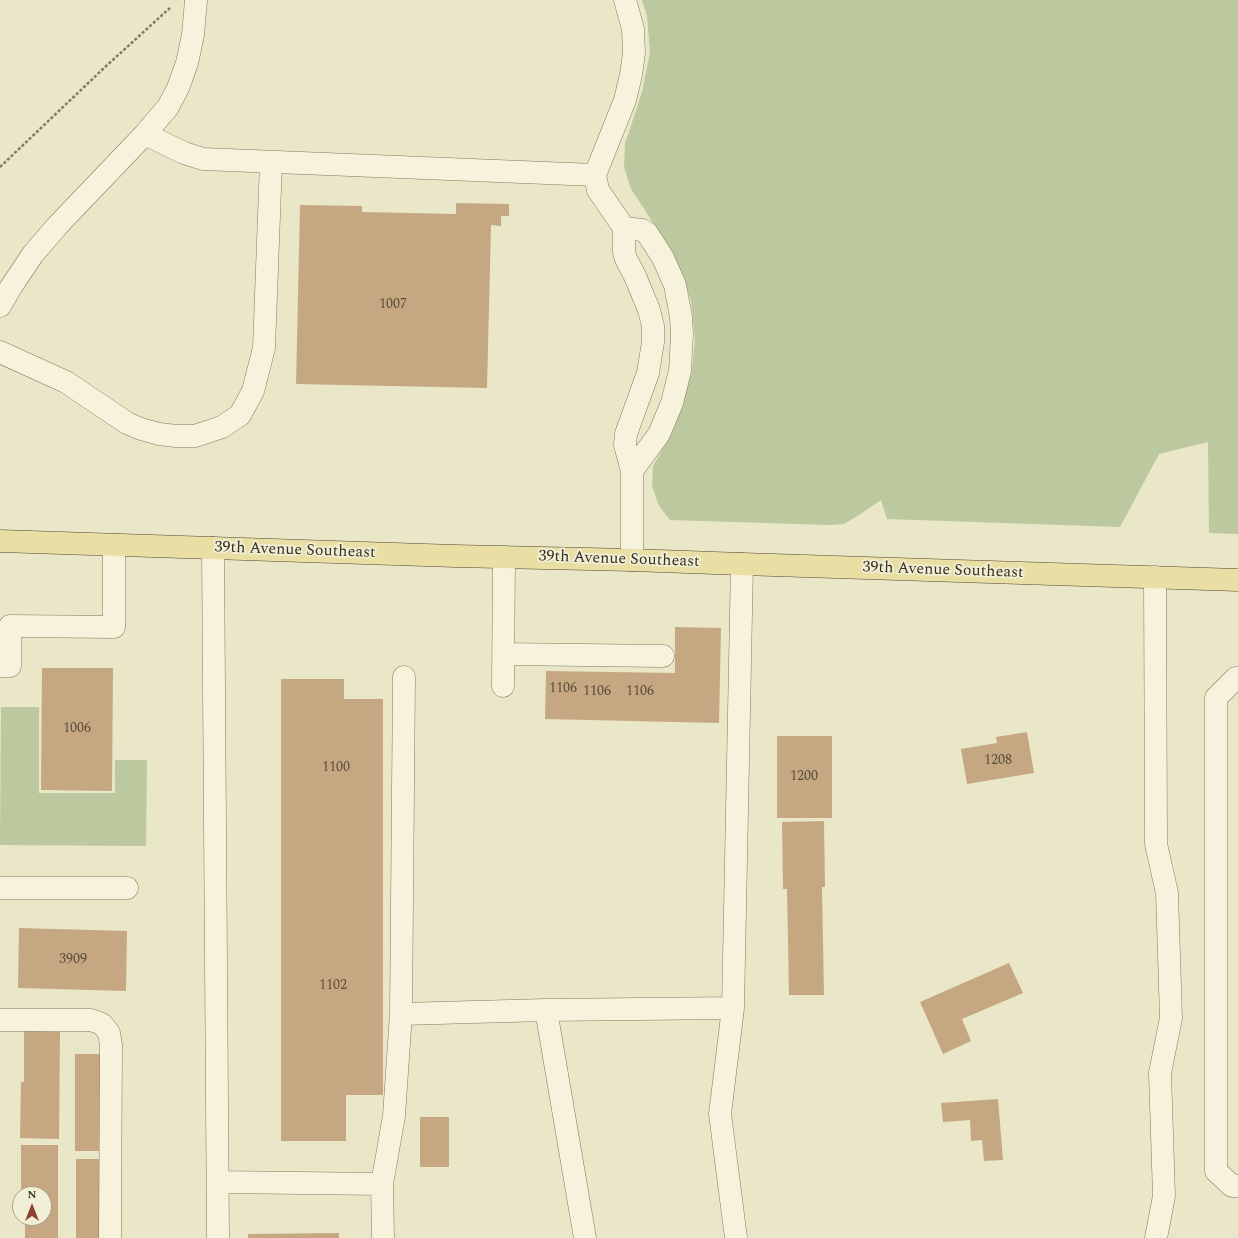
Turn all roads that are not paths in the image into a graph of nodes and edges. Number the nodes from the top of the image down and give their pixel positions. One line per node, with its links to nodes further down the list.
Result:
1 (196, 0): 3 (lane)
2 (625, 0): 5 (lane)
3 (145, 134): 4 (lane); 7 (lane)
4 (271, 162): 5 (lane); 8 (lane)
5 (595, 175): 6 (lane)
6 (624, 228): 9 (lane); 9 (lane)
7 (0, 306)
8 (0, 352)
9 (632, 471): 14 (lane)
10 (0, 541): 11 (main road, 39th Avenue Southeast)
11 (114, 545): 12 (main road, 39th Avenue Southeast); 20 (lane)
12 (213, 548): 13 (main road, 39th Avenue Southeast); 30 (lane)
13 (504, 557): 14 (main road, 39th Avenue Southeast); 18 (lane)
14 (632, 560): 15 (main road, 39th Avenue Southeast)
15 (742, 564): 16 (main road, 39th Avenue Southeast); 26 (lane)
16 (1156, 577): 17 (main road, 39th Avenue Southeast); 38 (lane)
17 (1238, 580)
18 (504, 654): 19 (lane); 23 (lane)
19 (663, 656)
20 (0, 666)
21 (404, 677): 28 (lane)
22 (1238, 678): 32 (lane)
23 (503, 686)
24 (0, 888): 25 (lane)
25 (127, 888)
26 (733, 1008): 27 (lane); 37 (lane)
27 (546, 1010): 28 (lane); 36 (lane)
28 (401, 1014): 31 (lane)
29 (0, 1020): 33 (lane)
30 (218, 1182): 31 (lane); 34 (lane)
31 (382, 1184): 35 (lane)
32 (1238, 1186)
33 (110, 1238)
34 (218, 1238)
35 (383, 1238)
36 (585, 1238)
37 (736, 1238)
38 (1156, 1238)

